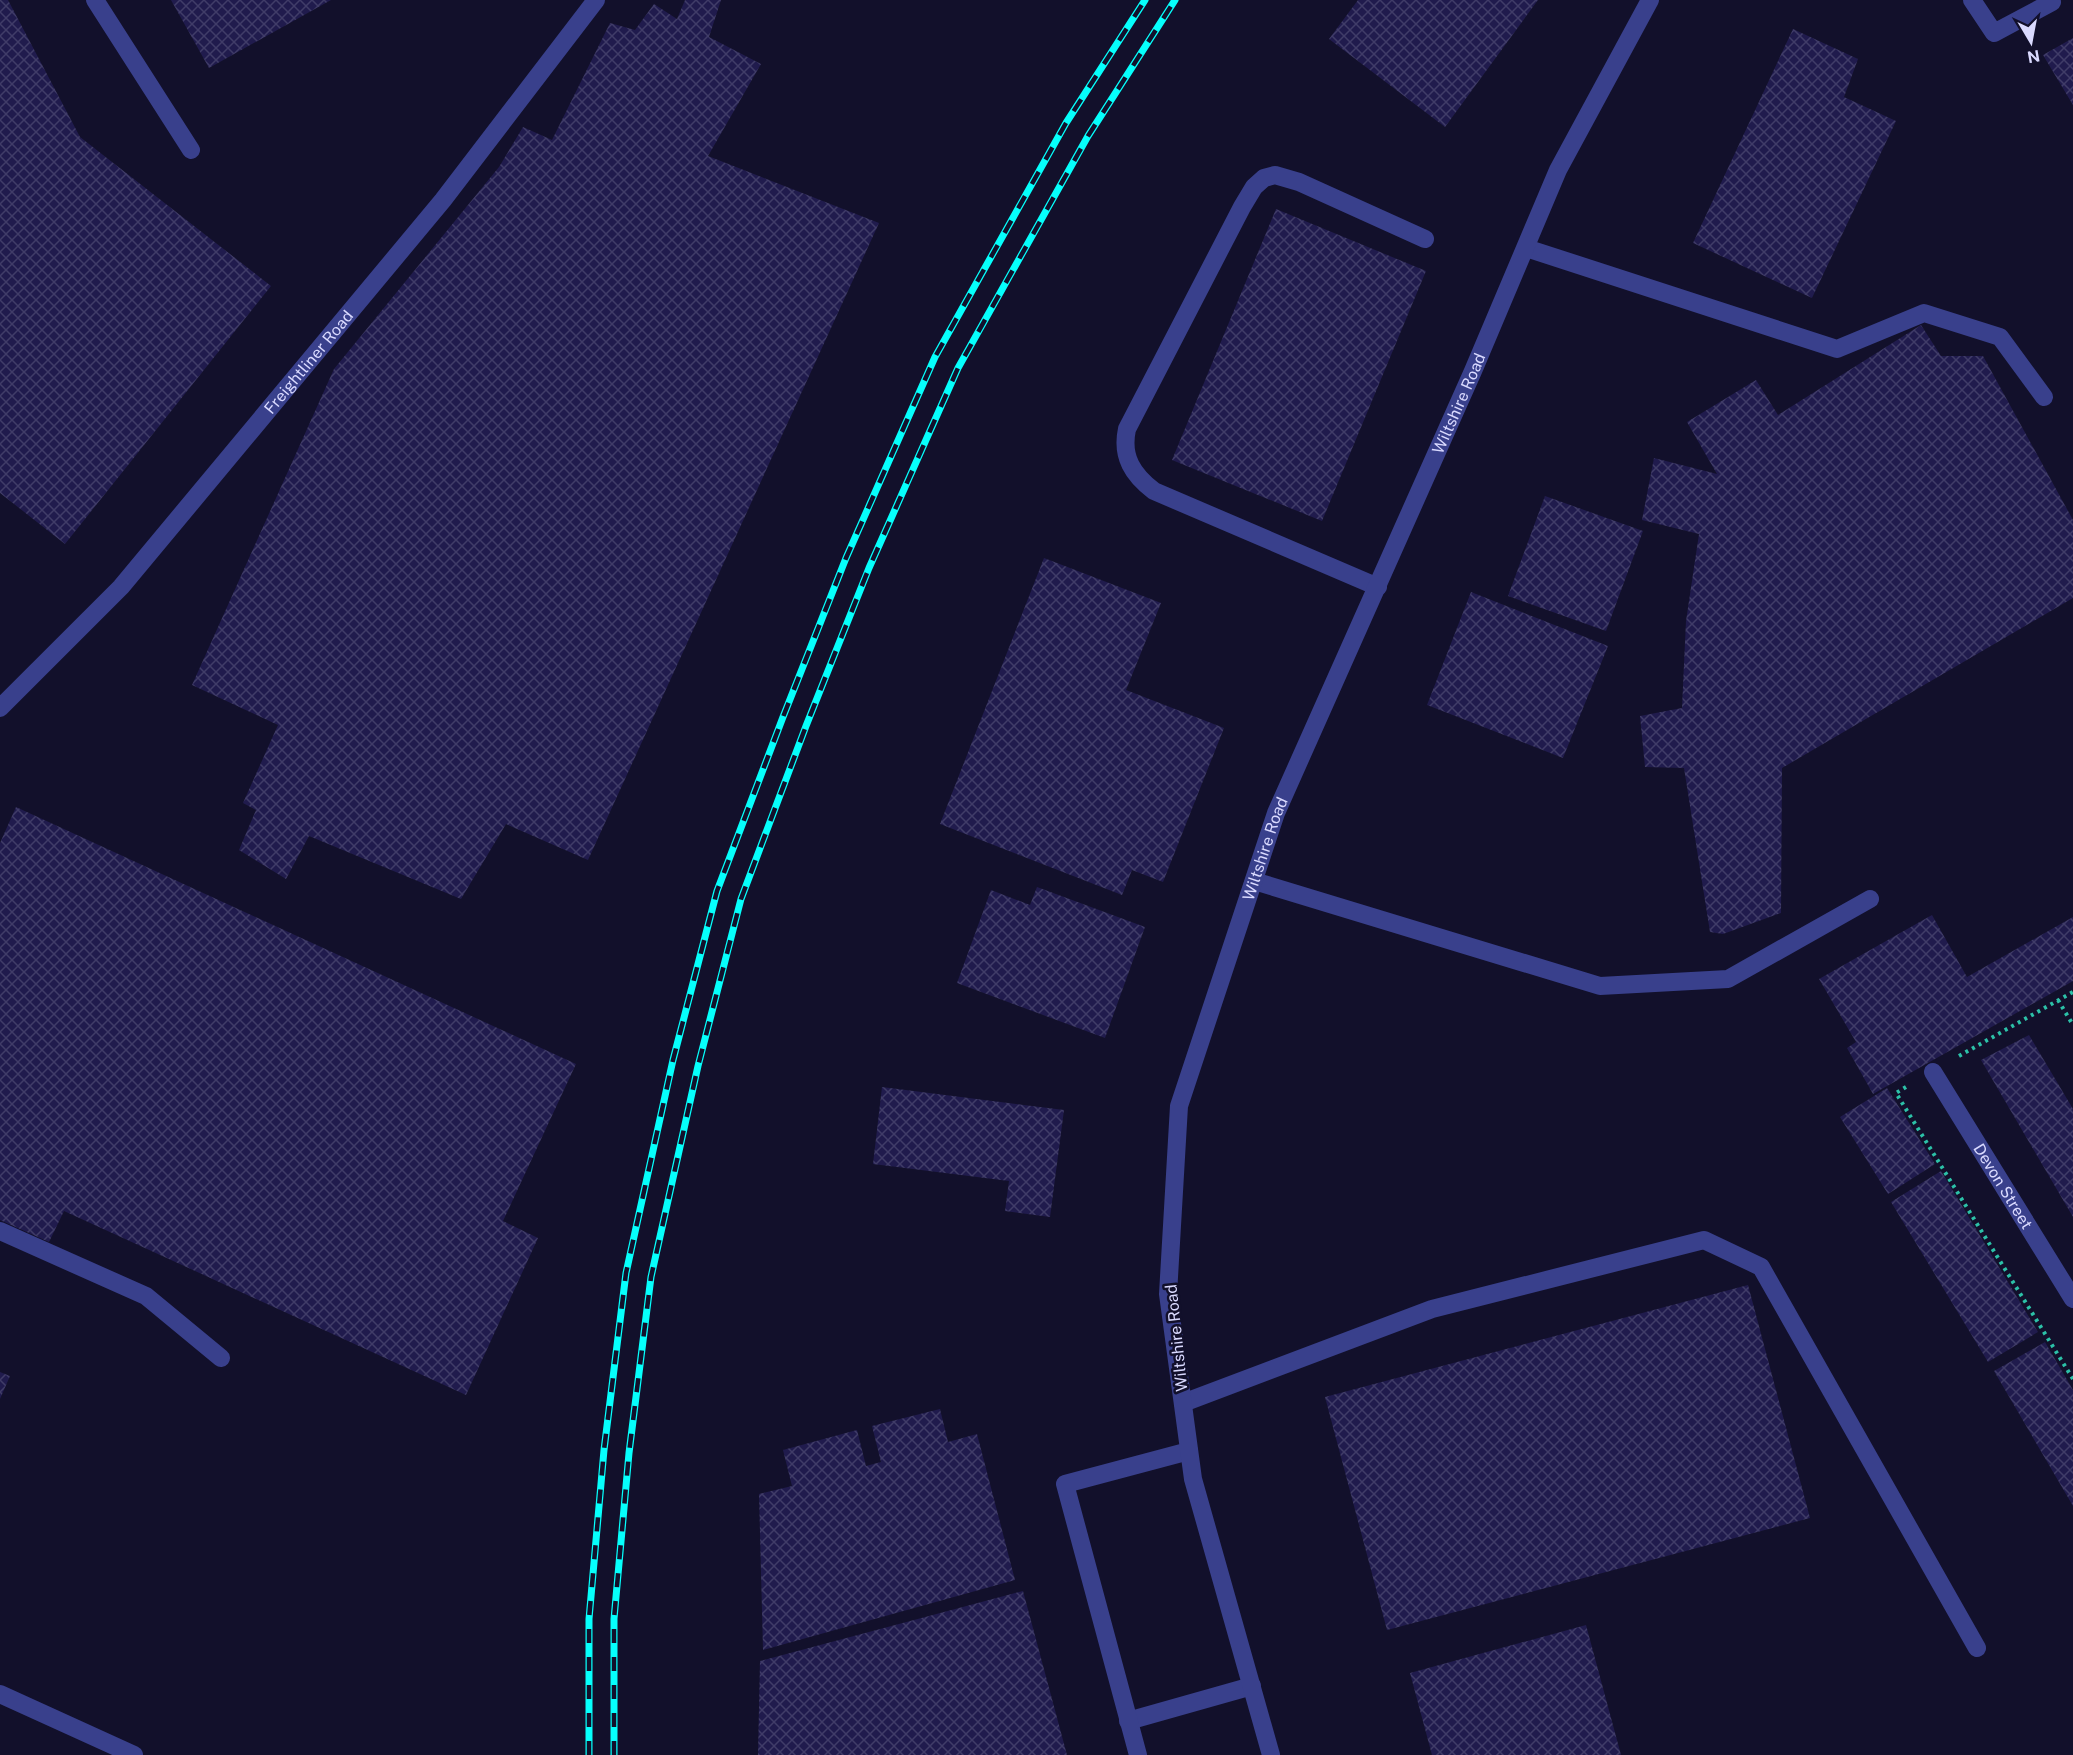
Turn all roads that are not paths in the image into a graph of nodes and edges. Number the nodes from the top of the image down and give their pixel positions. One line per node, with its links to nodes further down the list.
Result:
1 (95, 0): 6 (street)
2 (596, 0): 11 (street, Freightliner Road)
3 (1650, 0): 8 (street, Wiltshire Road)
4 (1972, 0): 5 (street)
5 (2051, 0)
6 (192, 150)
7 (1425, 239): 10 (street)
8 (1526, 248): 9 (street); 10 (street, Wiltshire Road)
9 (2044, 397)
10 (1378, 587): 12 (street, Wiltshire Road)
11 (0, 708)
12 (1254, 881): 13 (street); 18 (street, Wiltshire Road)
13 (1870, 899)
14 (1933, 1072): 16 (street, Devon Street)
15 (0, 1231): 17 (street)
16 (2073, 1299)
17 (221, 1358)
18 (1183, 1403): 19 (street, Wiltshire Road); 20 (street)
19 (1189, 1451): 21 (street, Wiltshire Road); 23 (street)
20 (1977, 1648)
21 (1252, 1686): 23 (street); 26 (street, Wiltshire Road)
22 (0, 1694): 24 (street)
23 (1128, 1721): 25 (street)
24 (134, 1755)
25 (1138, 1755)
26 (1271, 1755)

